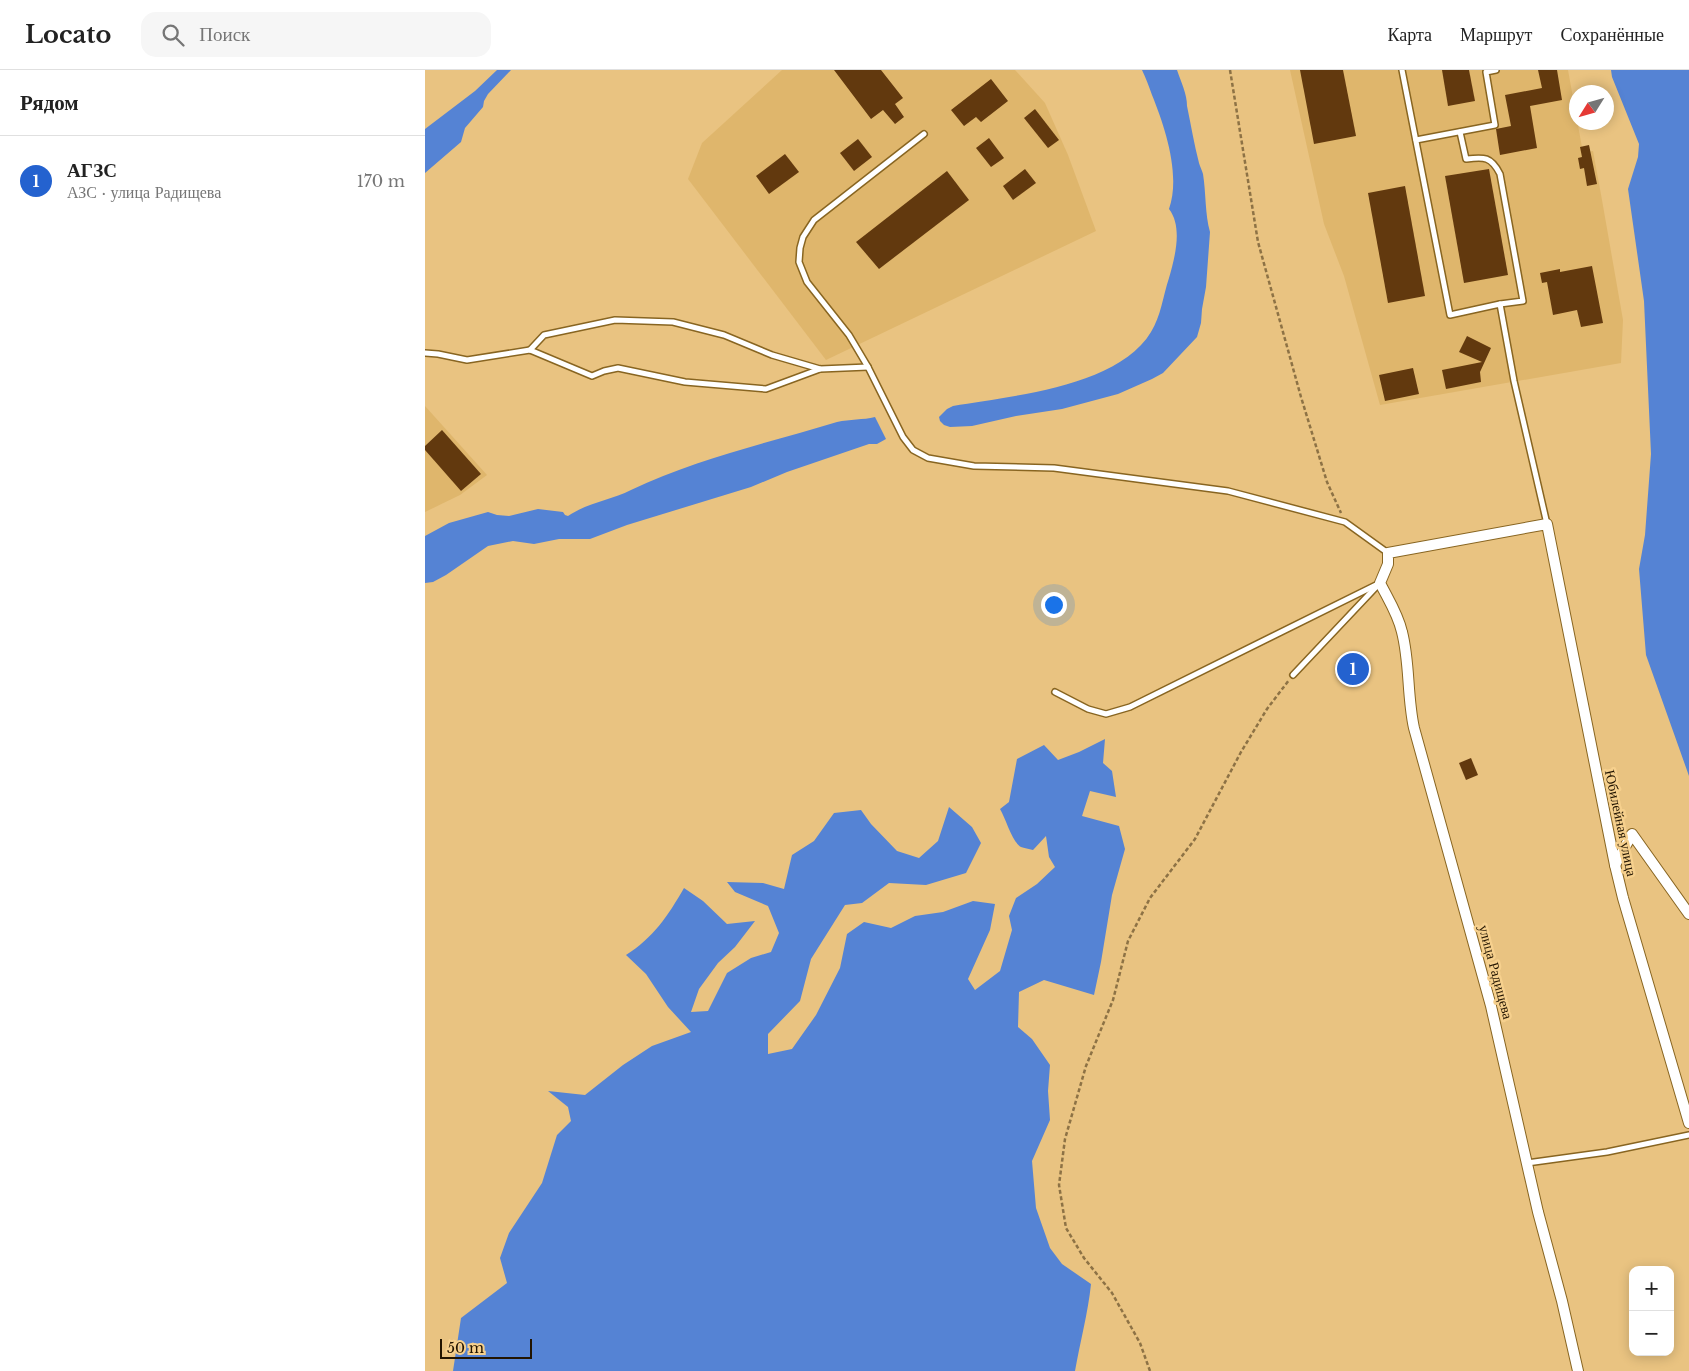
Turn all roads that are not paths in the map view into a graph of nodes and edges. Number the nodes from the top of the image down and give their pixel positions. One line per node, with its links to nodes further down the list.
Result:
1 (1403, 70): 5 (lane)
2 (1496, 70): 3 (lane)
3 (1460, 132): 5 (lane); 6 (lane)
4 (924, 134): 9 (lane)
5 (1416, 140): 6 (lane)
6 (1500, 304): 11 (lane)
7 (530, 350): 8 (lane); 10 (lane); 10 (lane)
8 (425, 353)
9 (868, 367): 10 (lane); 12 (lane)
10 (820, 369)
11 (1547, 524): 12 (street); 16 (street, Юбилейная улица)
12 (1388, 553): 13 (street)
13 (1380, 583): 14 (lane); 15 (lane); 20 (street, улица Радищева)
14 (1293, 674)
15 (1055, 692)
16 (1615, 865): 17 (street); 18 (street, Юбилейная улица)
17 (1689, 914)
18 (1689, 1123)
19 (1689, 1135): 20 (lane)
20 (1527, 1163): 21 (street, улица Радищева)
21 (1579, 1371)

